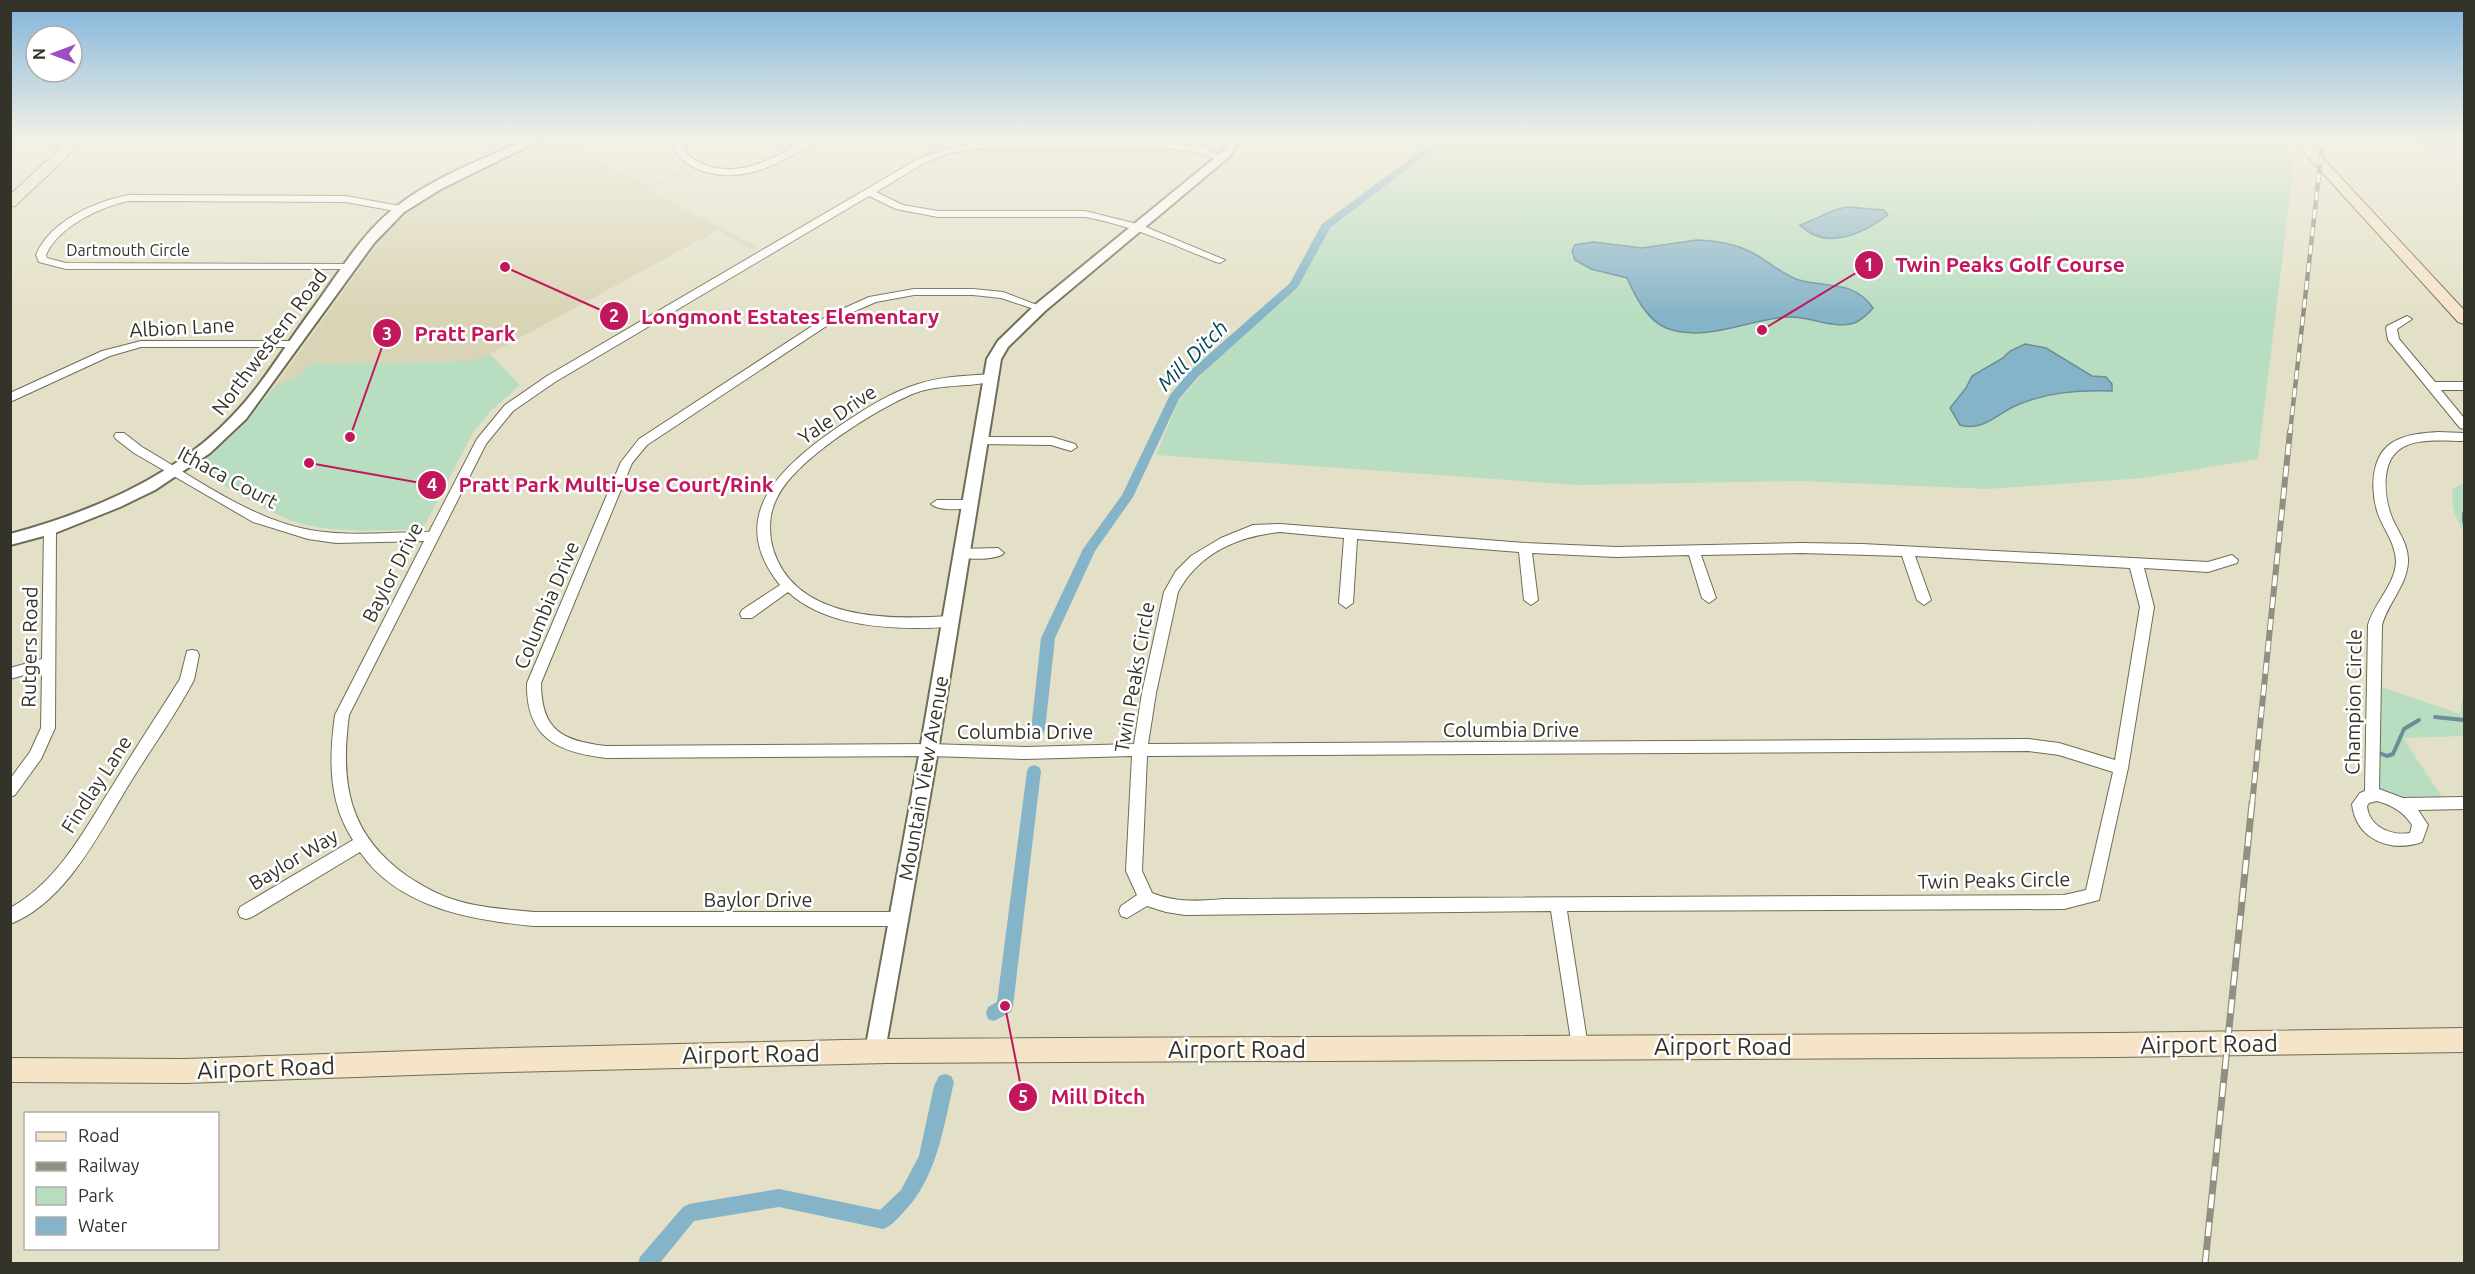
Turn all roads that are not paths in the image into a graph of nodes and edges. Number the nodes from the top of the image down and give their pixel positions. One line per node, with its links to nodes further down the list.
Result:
1 (419, 197): 6 (street, Northwestern Road)
2 (859, 197): 28 (street, Baylor Drive)
3 (880, 197): 7 (street)
4 (1174, 197): 7 (street, Mountain View Avenue)
5 (2351, 197): 12 (main road)
6 (400, 209): 9 (street, Northwestern Road); 9 (street, Dartmouth Circle)
7 (1139, 227): 8 (street); 10 (street, Mountain View Avenue)
8 (1220, 260)
9 (350, 266): 13 (street, Northwestern Road)
10 (1040, 308): 14 (street, Mountain View Avenue); 47 (street, Columbia Drive)
11 (2407, 319): 15 (street)
12 (2464, 319)
13 (293, 344): 17 (street, Albion Lane); 23 (street, Northwestern Road)
14 (991, 378): 21 (street, Mountain View Avenue); 37 (street, Yale Drive)
15 (2432, 386): 16 (street); 18 (street)
16 (2464, 386)
17 (10, 398)
18 (2464, 425)
19 (120, 436): 23 (street, Ithaca Court)
20 (2464, 436): 51 (street, Champion Circle)
21 (981, 441): 22 (street); 25 (street, Mountain View Avenue)
22 (1071, 447)
23 (174, 471): 26 (street, Northwestern Road); 28 (street, Ithaca Court)
24 (938, 504): 25 (street)
25 (969, 504): 34 (street, Mountain View Avenue)
26 (50, 529): 29 (street, Northwestern Road); 45 (street, Rutgers Road)
27 (1351, 533): 30 (street, Twin Peaks Circle); 41 (street); 48 (street, Twin Peaks Circle)
28 (433, 536): 54 (street, Baylor Drive)
29 (10, 540)
30 (1525, 548): 31 (street, Twin Peaks Circle); 39 (street)
31 (1694, 552): 32 (street, Twin Peaks Circle); 38 (street)
32 (1907, 552): 36 (street, Twin Peaks Circle); 40 (street)
33 (998, 553): 34 (street)
34 (961, 554): 43 (street, Mountain View Avenue)
35 (2232, 560): 36 (street, Twin Peaks Circle)
36 (2136, 564): 49 (street, Twin Peaks Circle)
37 (788, 586): 42 (street); 43 (street, Yale Drive)
38 (1709, 598)
39 (1531, 600)
40 (1924, 600)
41 (1347, 603)
42 (747, 614)
43 (950, 621): 47 (street, Mountain View Avenue)
44 (192, 655): 59 (street, Findlay Lane)
45 (49, 662): 46 (street); 50 (street, Rutgers Road)
46 (10, 674)
47 (929, 750): 48 (street, Columbia Drive); 60 (street, Mountain View Avenue)
48 (1140, 750): 49 (street, Columbia Drive); 55 (street, Twin Peaks Circle)
49 (2121, 768): 56 (street, Twin Peaks Circle)
50 (10, 790)
51 (2372, 795): 53 (street); 53 (street)
52 (2464, 803): 53 (street)
53 (2401, 804)
54 (362, 843): 58 (street, Baylor Way); 60 (street, Baylor Drive)
55 (1146, 898): 56 (street, Twin Peaks Circle); 57 (street)
56 (1558, 906): 62 (street)
57 (1127, 911)
58 (246, 912)
59 (10, 917)
60 (898, 919): 63 (street, Mountain View Avenue)
61 (2464, 1040): 62 (main road, Airport Road)
62 (1580, 1047): 63 (main road, Airport Road)
63 (875, 1052): 64 (main road, Airport Road)
64 (10, 1070)

